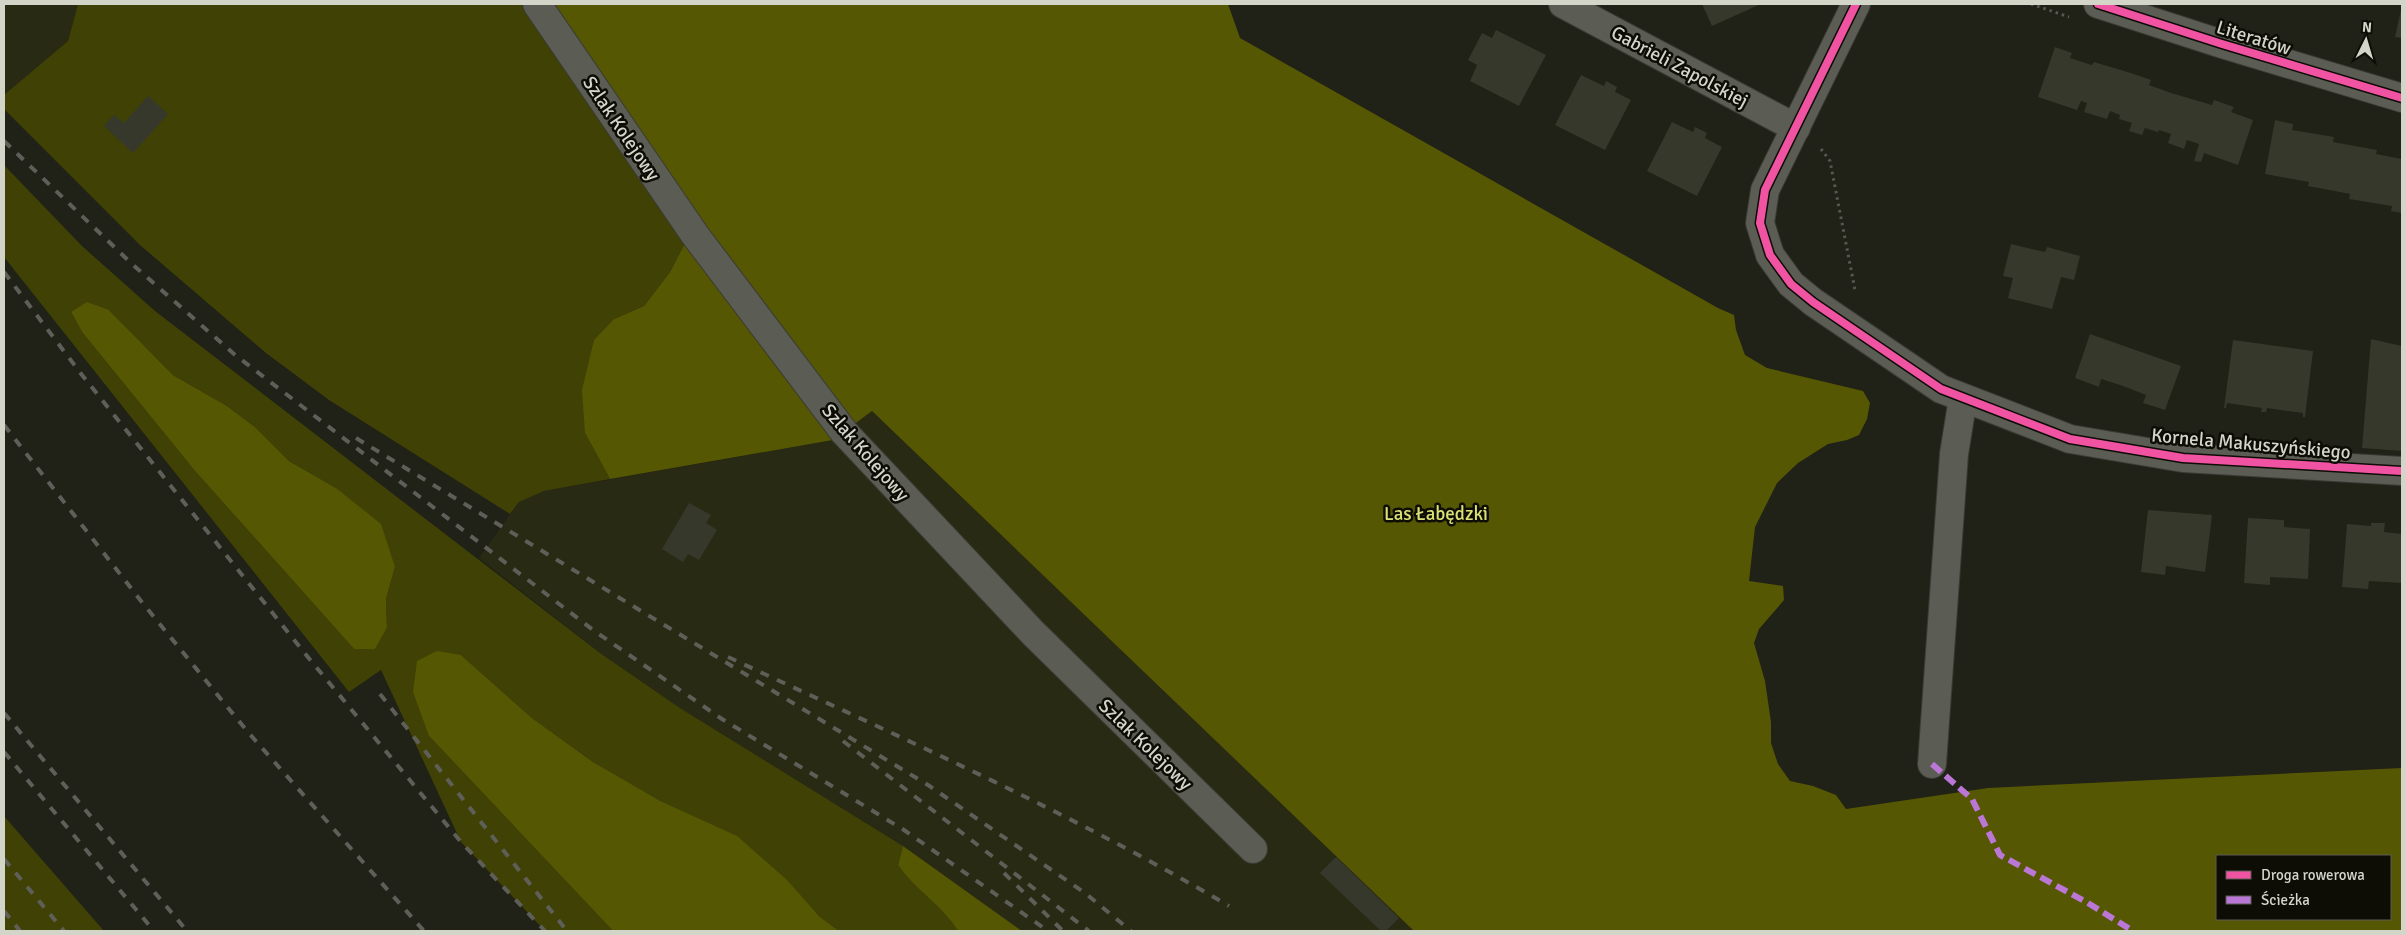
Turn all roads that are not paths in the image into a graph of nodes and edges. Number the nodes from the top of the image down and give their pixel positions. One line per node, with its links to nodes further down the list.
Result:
1 (537, 4): 10 (street, Szlak Kolejowy)
2 (1564, 4): 6 (street, Gabrieli Zapolskiej)
3 (1856, 4): 6 (street, Kornela Makuszyńskiego)
4 (2098, 4): 5 (street, Literatów)
5 (2402, 98)
6 (1806, 135): 7 (street, Kornela Makuszyńskiego)
7 (1963, 398): 8 (street, Kornela Makuszyńskiego); 9 (street)
8 (2402, 471)
9 (1932, 764)
10 (1254, 849)

